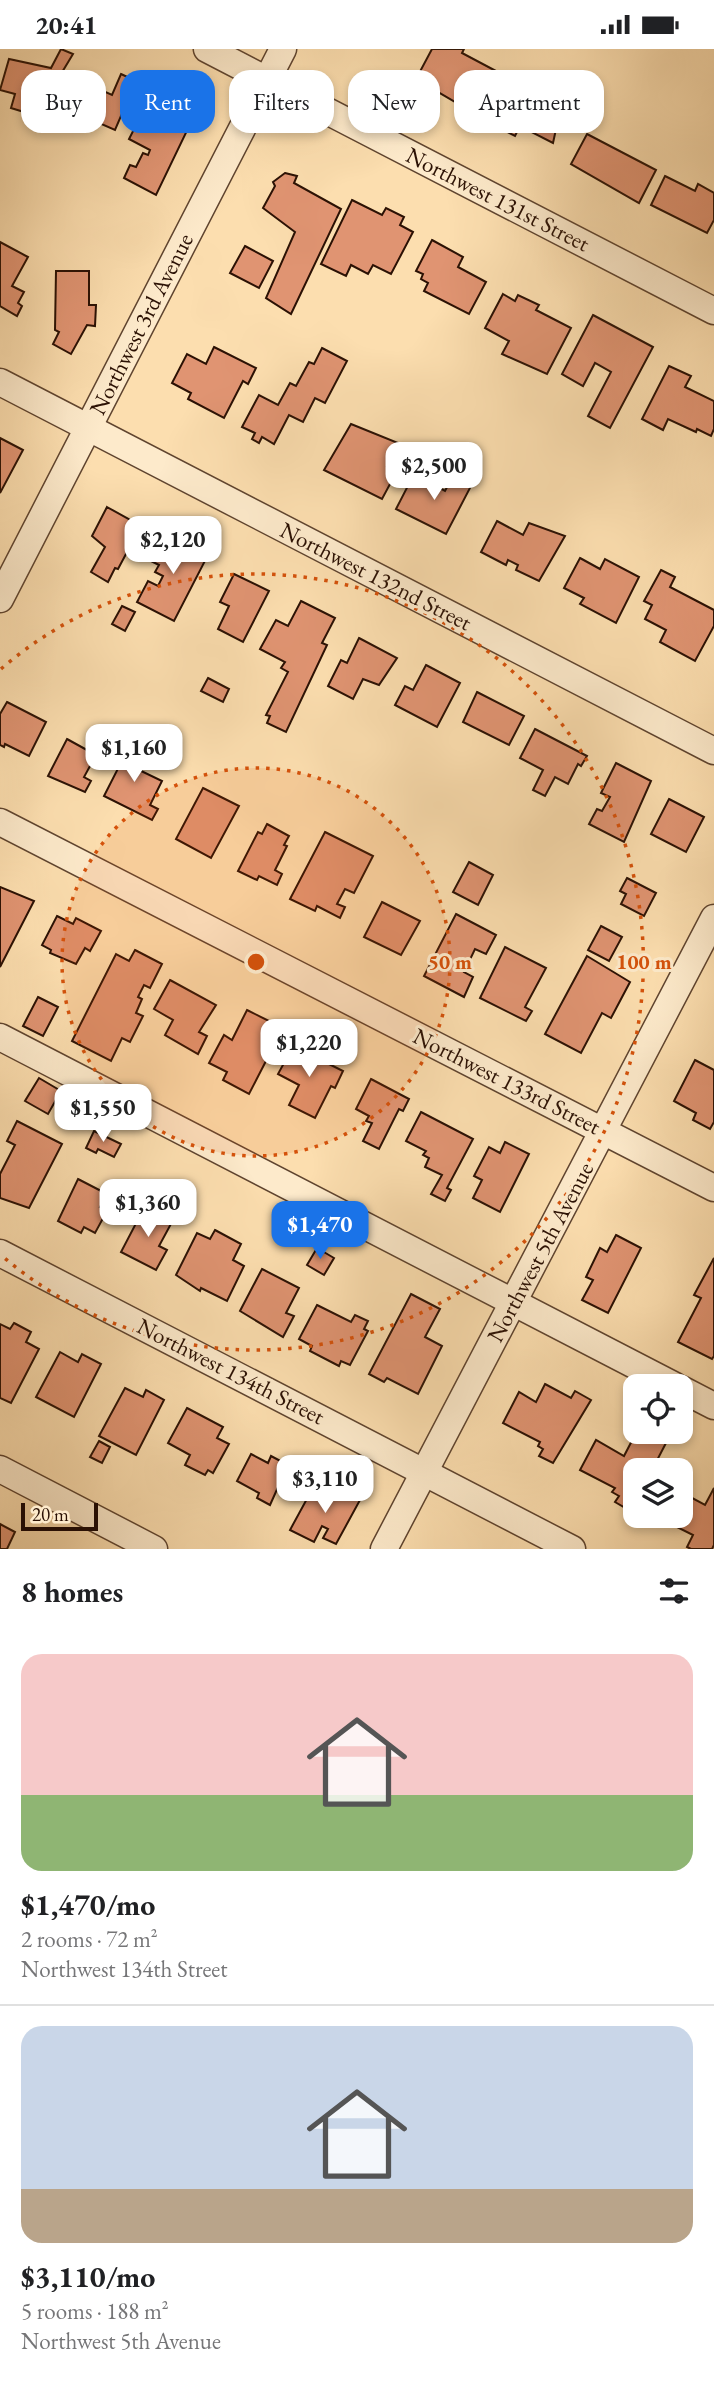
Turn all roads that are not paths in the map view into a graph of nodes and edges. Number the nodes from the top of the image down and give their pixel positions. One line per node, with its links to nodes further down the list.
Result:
1 (207, 49): 3 (street, Northwest 131st Street)
2 (283, 49): 4 (street, Northwest 3rd Avenue)
3 (248, 70)
4 (272, 70)
5 (334, 115): 7 (street, Northwest 131st Street)
6 (240, 133): 9 (street, Northwest 3rd Avenue)
7 (714, 311)
8 (0, 382): 9 (street, Northwest 132nd Street)
9 (87, 428): 10 (street, Northwest 3rd Avenue); 11 (street, Northwest 132nd Street)
10 (0, 599)
11 (714, 751)
12 (0, 822): 15 (street, Northwest 133rd Street)
13 (714, 918): 15 (street, Northwest 5th Avenue)
14 (0, 1037): 18 (street)
15 (604, 1131): 16 (street, Northwest 133rd Street); 18 (street, Northwest 5th Avenue)
16 (714, 1188)
17 (0, 1253): 23 (street, Northwest 134th Street)
18 (514, 1302): 19 (street); 23 (street, Northwest 5th Avenue)
19 (652, 1374)
20 (693, 1395): 21 (street)
21 (714, 1406)
22 (0, 1469): 24 (street)
23 (425, 1470): 25 (street, Northwest 5th Avenue); 26 (street, Northwest 134th Street)
24 (154, 1549)
25 (384, 1549)
26 (572, 1549)

